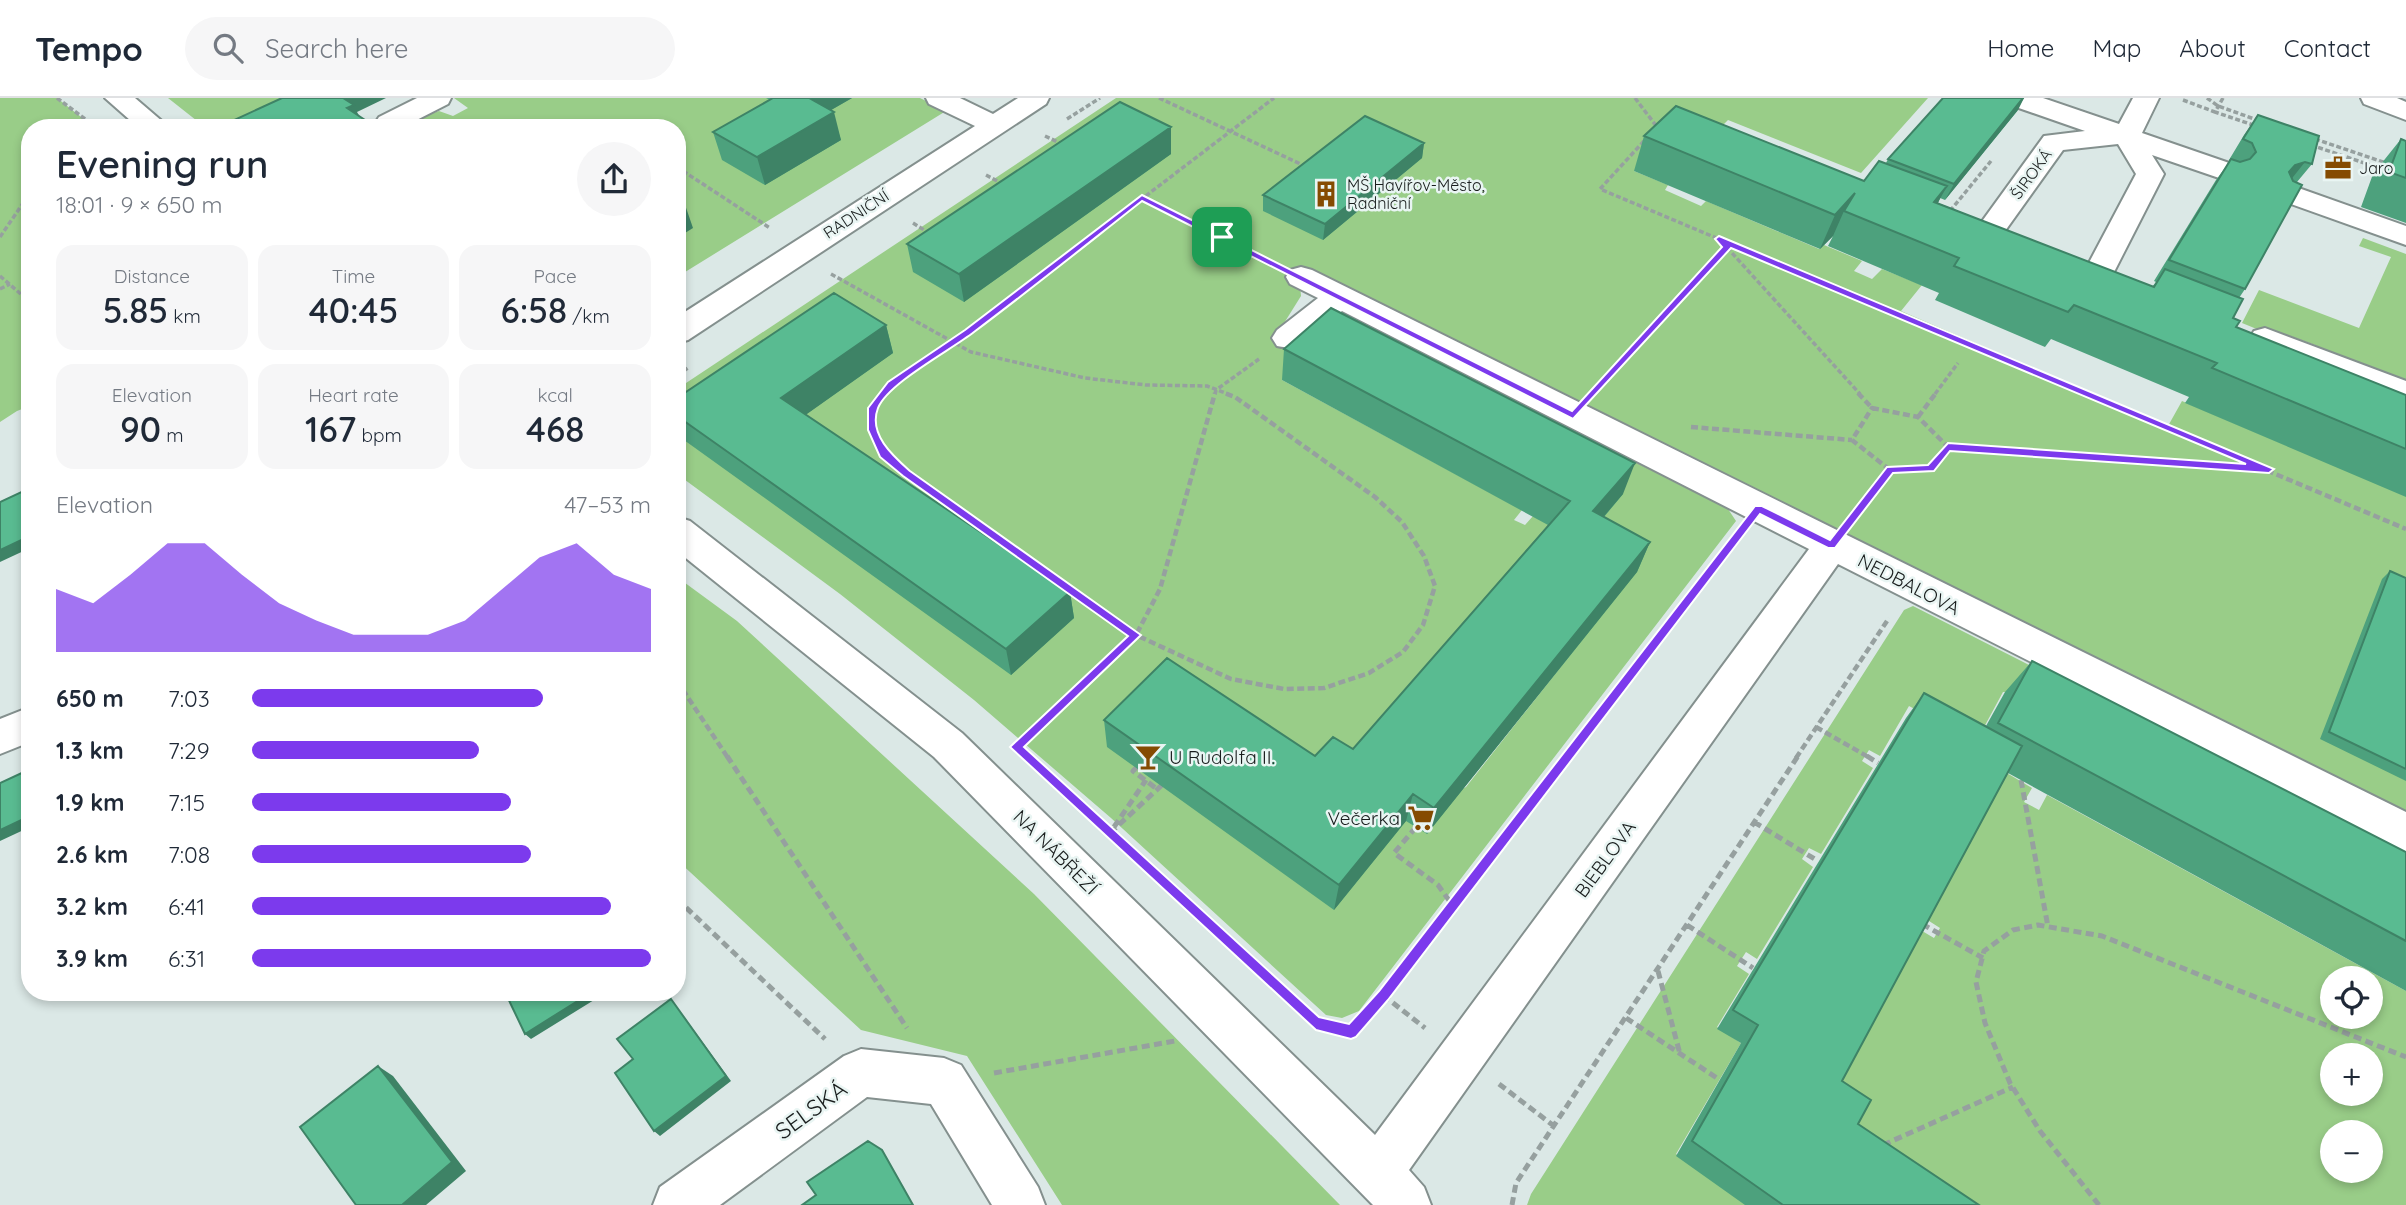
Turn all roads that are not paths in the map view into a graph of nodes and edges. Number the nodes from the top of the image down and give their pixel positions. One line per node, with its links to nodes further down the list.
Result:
1 (118, 98): 9 (street)
2 (438, 98): 10 (street)
3 (939, 98): 11 (street)
4 (1036, 98): 11 (street, RADNIČNÍ)
5 (2146, 98): 12 (street)
6 (2374, 98): 8 (street)
7 (2023, 100): 12 (street, ŠIROKÁ)
8 (2406, 112)
9 (145, 119)
10 (397, 119)
11 (993, 124): 20 (street, RADNIČNÍ)
12 (2127, 136): 13 (street, ŠIROKÁ); 15 (street, ŠIROKÁ); 17 (street)
13 (2225, 171)
14 (2290, 194): 16 (street)
15 (1991, 232)
16 (2406, 236)
17 (2099, 274)
18 (1301, 277): 19 (street, NEDBALOVA)
19 (1339, 297): 22 (street); 25 (street, NEDBALOVA)
20 (686, 326)
21 (2239, 329): 23 (street)
22 (1288, 338)
23 (2406, 394)
24 (686, 538): 29 (street, NA NÁBŘEŽÍ)
25 (1832, 545): 28 (street, NEDBALOVA); 29 (street, BIEBLOVA)
26 (21, 728): 27 (street)
27 (0, 737)
28 (2406, 833)
29 (1378, 1172): 32 (street, NA NÁBŘEŽÍ)
30 (678, 1205): 31 (street, SELSKÁ)
31 (1020, 1205)
32 (1406, 1205)

